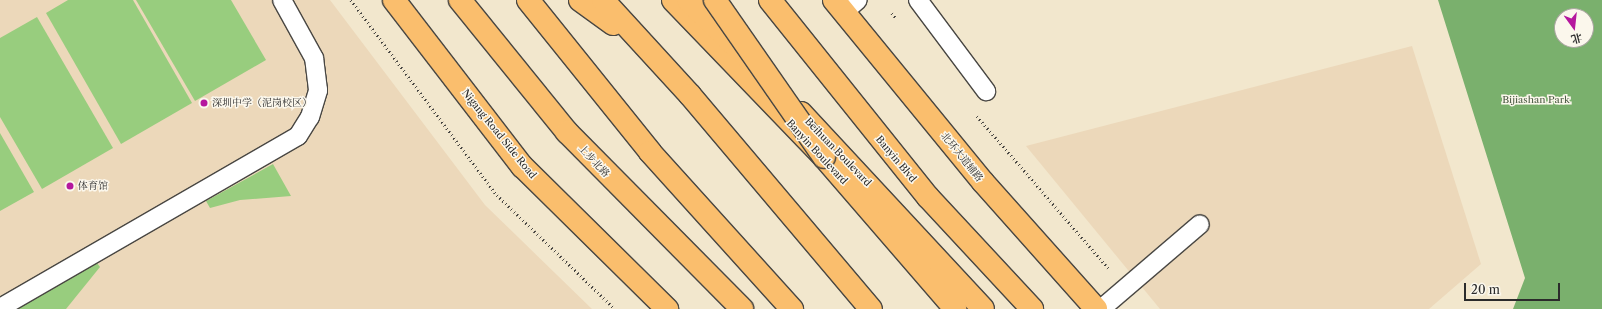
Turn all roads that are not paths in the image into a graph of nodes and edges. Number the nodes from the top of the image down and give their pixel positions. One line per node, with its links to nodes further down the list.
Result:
1 (282, 0): 17 (lane)
2 (394, 0): 18 (main road, Nigang Road Side Road)
3 (460, 0): 19 (main road, 上步北路, bridge)
4 (528, 0): 20 (main road)
5 (580, 0): 13 (main road)
6 (603, 0): 13 (main road)
7 (672, 0): 15 (main road, Banyin Boulevard, bridge)
8 (688, 0): 23 (main road, Beihuan Boulevard)
9 (715, 0): 15 (main road, bridge)
10 (770, 0): 24 (main road, Banyin Blvd)
11 (918, 0): 14 (lane)
12 (845, 4): 25 (main road, 北环大道辅路)
13 (667, 68): 21 (main road)
14 (986, 91)
15 (824, 157): 22 (main road, Banyin Boulevard)
16 (1200, 224): 26 (lane)
17 (0, 308)
18 (666, 309)
19 (742, 309)
20 (792, 309)
21 (871, 309)
22 (955, 309)
23 (983, 309)
24 (1032, 309)
25 (1096, 309)
26 (1101, 309)

